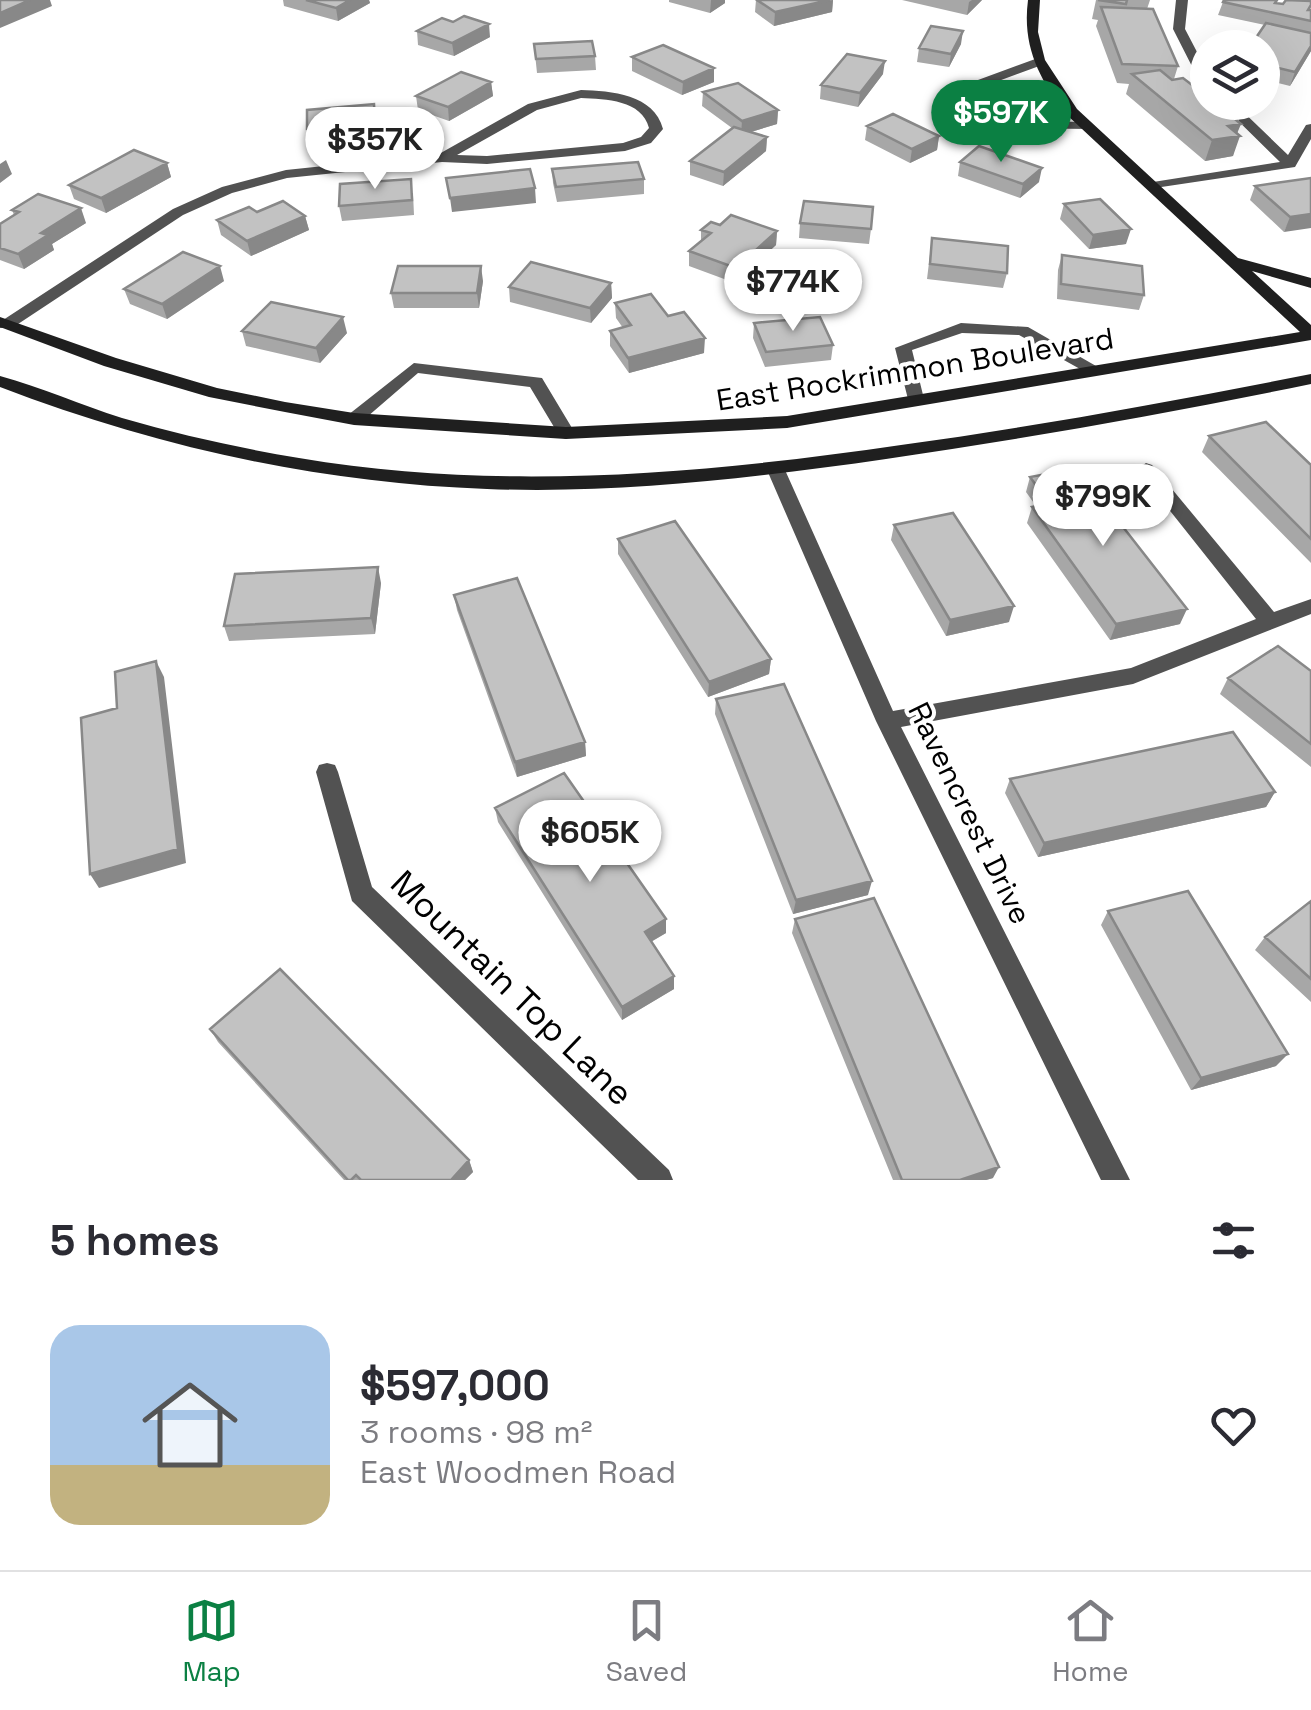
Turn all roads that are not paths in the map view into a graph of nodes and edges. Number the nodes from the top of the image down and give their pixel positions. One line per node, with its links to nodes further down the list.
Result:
1 (1034, 0): 4 (main road)
2 (1182, 0): 3 (street)
3 (1190, 51)
4 (1038, 62): 6 (main road); 6 (street)
5 (1244, 120): 9 (street)
6 (1088, 126): 10 (main road)
7 (1311, 128): 9 (street)
8 (442, 158): 8 (street); 13 (street)
9 (1290, 164): 10 (street)
10 (1153, 186): 11 (main road)
11 (1233, 261): 12 (main road); 14 (main road)
12 (1311, 284)
13 (3, 324): 19 (main road, East Rockrimmon Boulevard)
14 (1311, 334): 15 (main road, East Rockrimmon Boulevard)
15 (1095, 370): 18 (main road, East Rockrimmon Boulevard); 18 (street)
16 (1311, 379): 22 (main road)
17 (0, 381): 22 (main road)
18 (915, 399): 20 (main road, East Rockrimmon Boulevard)
19 (354, 419): 20 (main road, East Rockrimmon Boulevard); 20 (street)
20 (566, 433)
21 (1146, 469): 24 (street)
22 (776, 470): 25 (street, Ravencrest Drive)
23 (1310, 607): 24 (street)
24 (1270, 621): 25 (street)
25 (887, 721): 28 (street, Ravencrest Drive)
26 (327, 772): 27 (street, Mountain Top Lane)
27 (659, 1180)
28 (1116, 1180)

